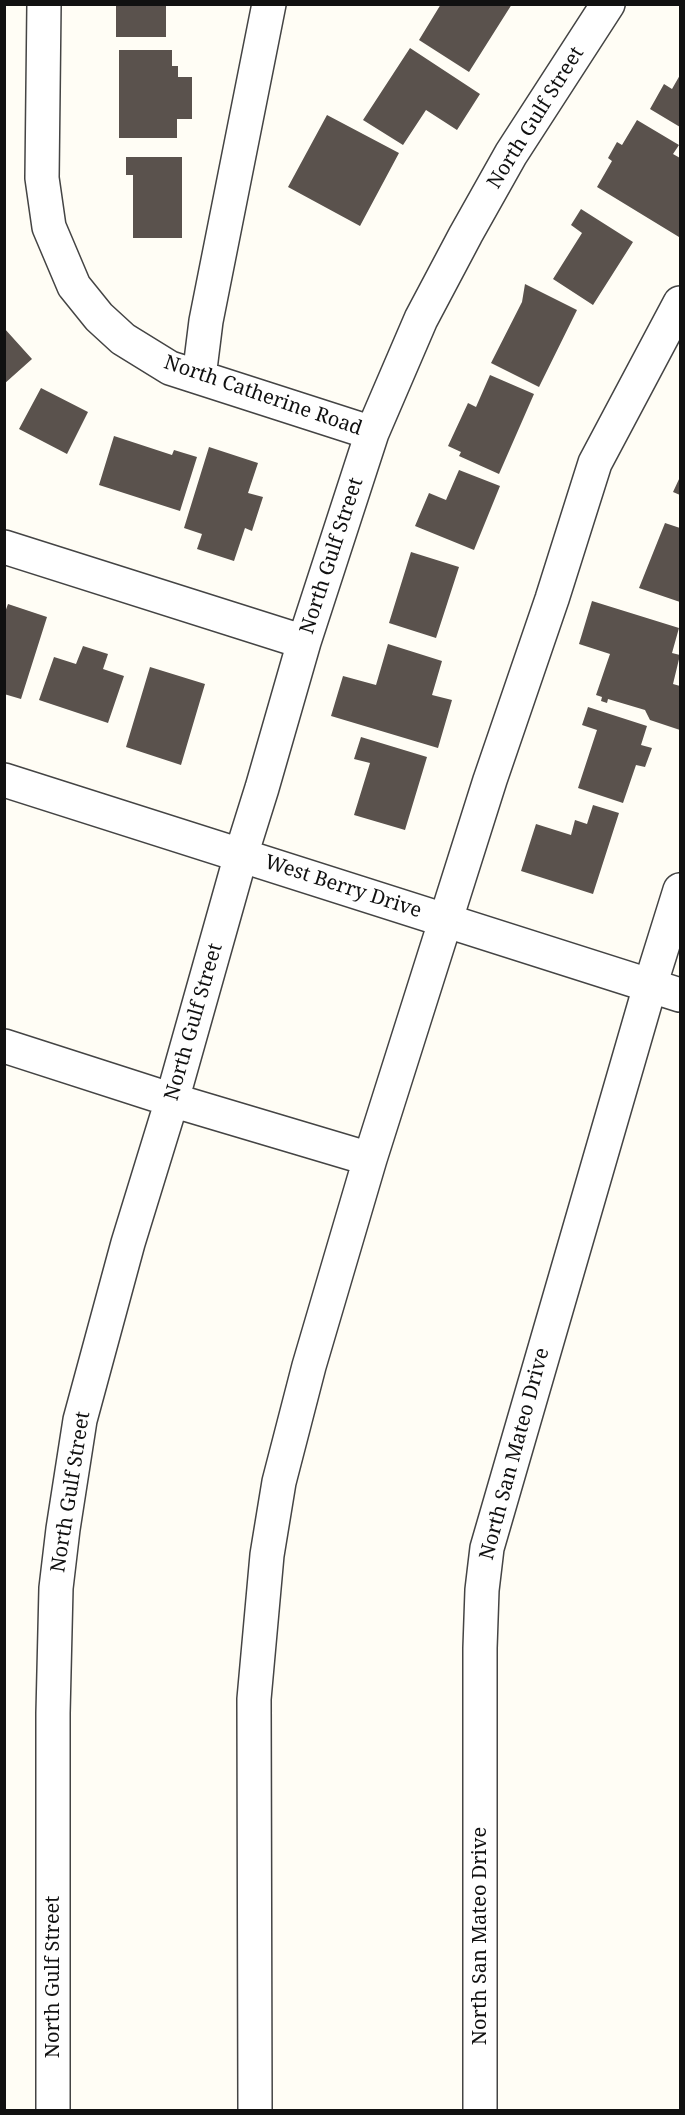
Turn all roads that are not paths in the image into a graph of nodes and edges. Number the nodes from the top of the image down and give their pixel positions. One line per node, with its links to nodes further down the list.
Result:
1 (44, 4): 5 (street, North Catherine Road)
2 (269, 4): 5 (street)
3 (608, 4): 6 (street, North Gulf Street)
4 (681, 303): 12 (street)
5 (199, 377): 6 (street, North Catherine Road)
6 (372, 433): 8 (street, North Gulf Street)
7 (4, 547): 8 (street)
8 (304, 642): 10 (street, North Gulf Street)
9 (4, 780): 10 (street, West Berry Drive)
10 (241, 855): 12 (street, West Berry Drive); 15 (street, North Gulf Street)
11 (681, 890): 13 (street, North San Mateo Drive)
12 (447, 920): 13 (street, West Berry Drive); 16 (street)
13 (665, 991): 19 (street, North San Mateo Drive)
14 (4, 1046): 15 (street)
15 (172, 1100): 16 (street); 17 (street, North Gulf Street)
16 (370, 1159): 18 (street)
17 (53, 2110)
18 (255, 2110)
19 (480, 2110)

